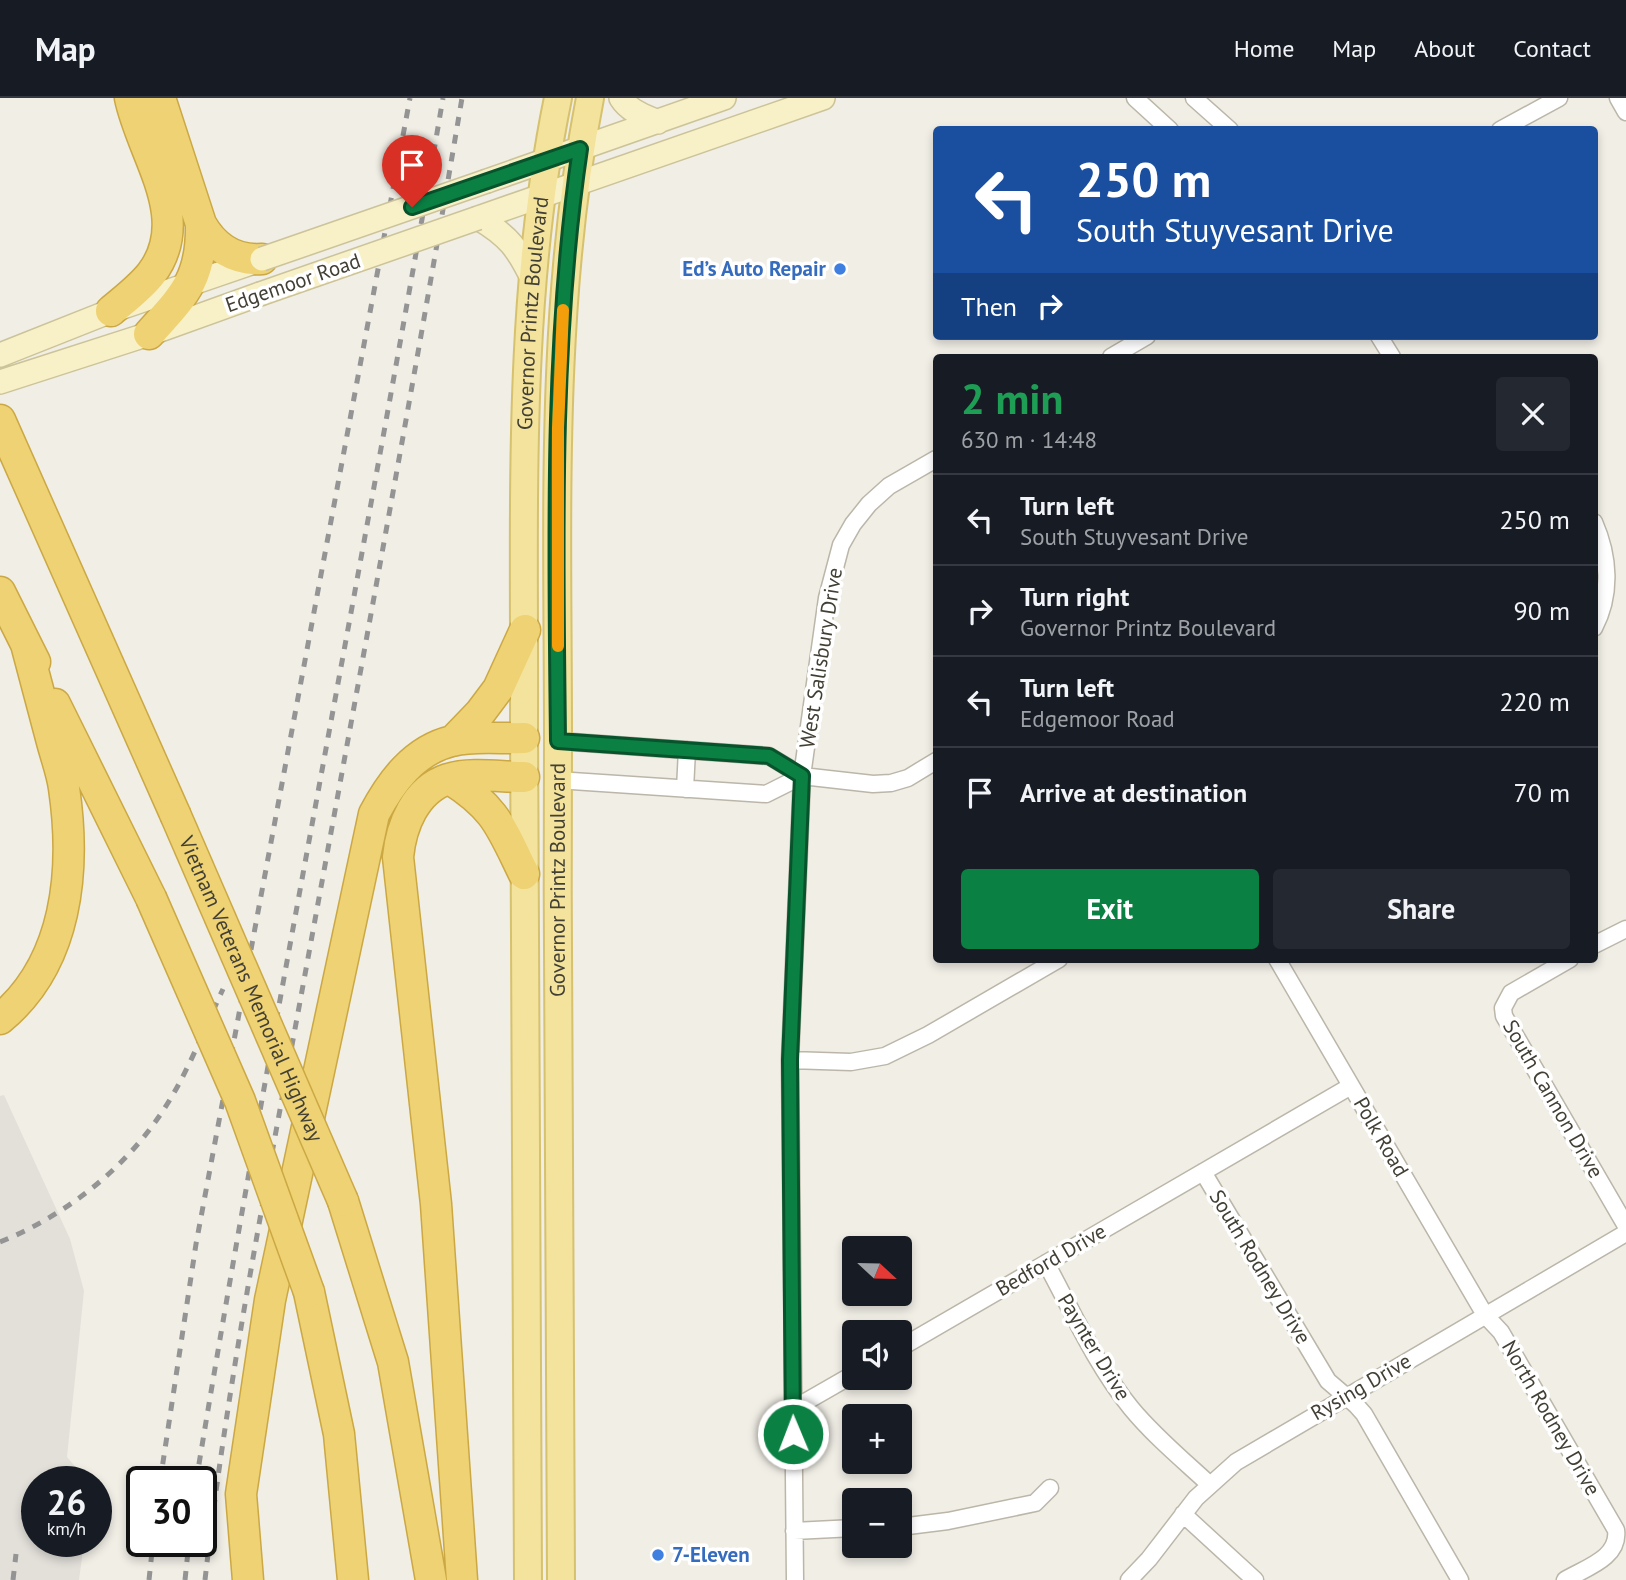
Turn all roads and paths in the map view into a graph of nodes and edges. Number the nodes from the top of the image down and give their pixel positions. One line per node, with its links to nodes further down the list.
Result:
1 (130, 98): 26 (highway)
2 (160, 98): 22 (highway)
3 (558, 98): 18 (main road, Governor Printz Boulevard)
4 (590, 98): 17 (main road, Governor Printz Boulevard)
5 (621, 98): 13 (main road)
6 (724, 98): 13 (main road, Edgemoor Road)
7 (824, 98): 19 (main road, Edgemoor Road)
8 (1135, 98): 14 (street)
9 (1194, 98): 15 (street)
10 (1559, 98): 16 (street)
11 (1618, 98): 12 (street)
12 (1626, 112)
13 (658, 122): 17 (main road, Edgemoor Road)
14 (1166, 126)
15 (1226, 126)
16 (1507, 126)
17 (580, 149): 18 (main road, Edgemoor Road); 19 (main road, Governor Printz Boulevard)
18 (548, 160): 20 (main road, Governor Printz Boulevard); 23 (main road, Edgemoor Road, bridge)
19 (574, 185): 20 (main road, Edgemoor Road); 41 (main road, Governor Printz Boulevard)
20 (543, 196): 21 (main road, Edgemoor Road); 24 (main road, Governor Printz Boulevard)
21 (478, 218): 24 (main road); 27 (main road, Edgemoor Road, bridge)
22 (201, 224): 23 (highway); 25 (highway)
23 (262, 259): 25 (main road, Edgemoor Road)
24 (533, 281): 37 (main road, Governor Printz Boulevard)
25 (190, 285): 26 (main road, Edgemoor Road); 27 (highway)
26 (111, 311): 30 (main road, Edgemoor Road)
27 (149, 334): 31 (main road, Edgemoor Road)
28 (1140, 340): 29 (street)
29 (1116, 354)
30 (0, 355)
31 (0, 382)
32 (0, 420): 77 (highway, Vietnam Veterans Memorial Highway, bridge)
33 (933, 461): 44 (street, West Salisbury Drive)
34 (1598, 532): 36 (street)
35 (0, 592): 38 (highway)
36 (1598, 621)
37 (524, 630): 39 (main road, Governor Printz Boulevard); 40 (highway)
38 (26, 644): 55 (highway); 76 (highway, bridge)
39 (524, 738): 40 (highway); 41 (main road); 45 (main road, Governor Printz Boulevard)
40 (454, 740): 75 (highway)
41 (558, 741): 42 (street); 47 (main road, Governor Printz Boulevard)
42 (687, 750): 44 (street); 48 (street)
43 (933, 763): 44 (street)
44 (802, 776): 48 (street); 56 (street, West Salisbury Drive)
45 (524, 777): 46 (highway); 47 (main road); 49 (main road, Governor Printz Boulevard)
46 (450, 779): 49 (highway); 78 (highway)
47 (557, 780): 48 (street); 60 (main road, Governor Printz Boulevard)
48 (685, 789)
49 (524, 874): 58 (main road, Governor Printz Boulevard)
50 (1626, 929): 51 (street)
51 (1598, 943)
52 (1052, 963): 56 (street)
53 (1279, 963): 57 (street, Polk Road)
54 (1563, 963): 61 (street, South Cannon Drive)
55 (0, 1019)
56 (790, 1060): 68 (street, West Salisbury Drive)
57 (1351, 1086): 59 (street, South Rodney Drive); 64 (street, Polk Road)
58 (524, 1160): 60 (main road); 79 (main road, Governor Printz Boulevard)
59 (1203, 1172): 63 (street, Bedford Drive); 67 (street, South Rodney Drive)
60 (557, 1176): 80 (main road, Governor Printz Boulevard)
61 (1626, 1226)
62 (1626, 1233): 64 (street, Rysing Drive)
63 (1046, 1263): 65 (street, Bedford Drive); 69 (street, Paynter Drive)
64 (1485, 1315): 67 (street, Rysing Drive); 85 (street, North Rodney Drive)
65 (912, 1341)
66 (842, 1381): 68 (street)
67 (1346, 1396): 69 (street, Rysing Drive); 84 (street)
68 (793, 1409): 74 (street, West Salisbury Drive)
69 (1209, 1484): 71 (street, Rysing Drive)
70 (1050, 1488): 72 (street)
71 (1183, 1514): 82 (street, Rysing Drive); 83 (street)
72 (912, 1526)
73 (842, 1529): 74 (street)
74 (794, 1531): 81 (street, West Salisbury Drive)
75 (248, 1580)
76 (353, 1580)
77 (431, 1580)
78 (462, 1580)
79 (528, 1580)
80 (561, 1580)
81 (794, 1580)
82 (1129, 1580)
83 (1255, 1580)
84 (1460, 1580)
85 (1565, 1580)

